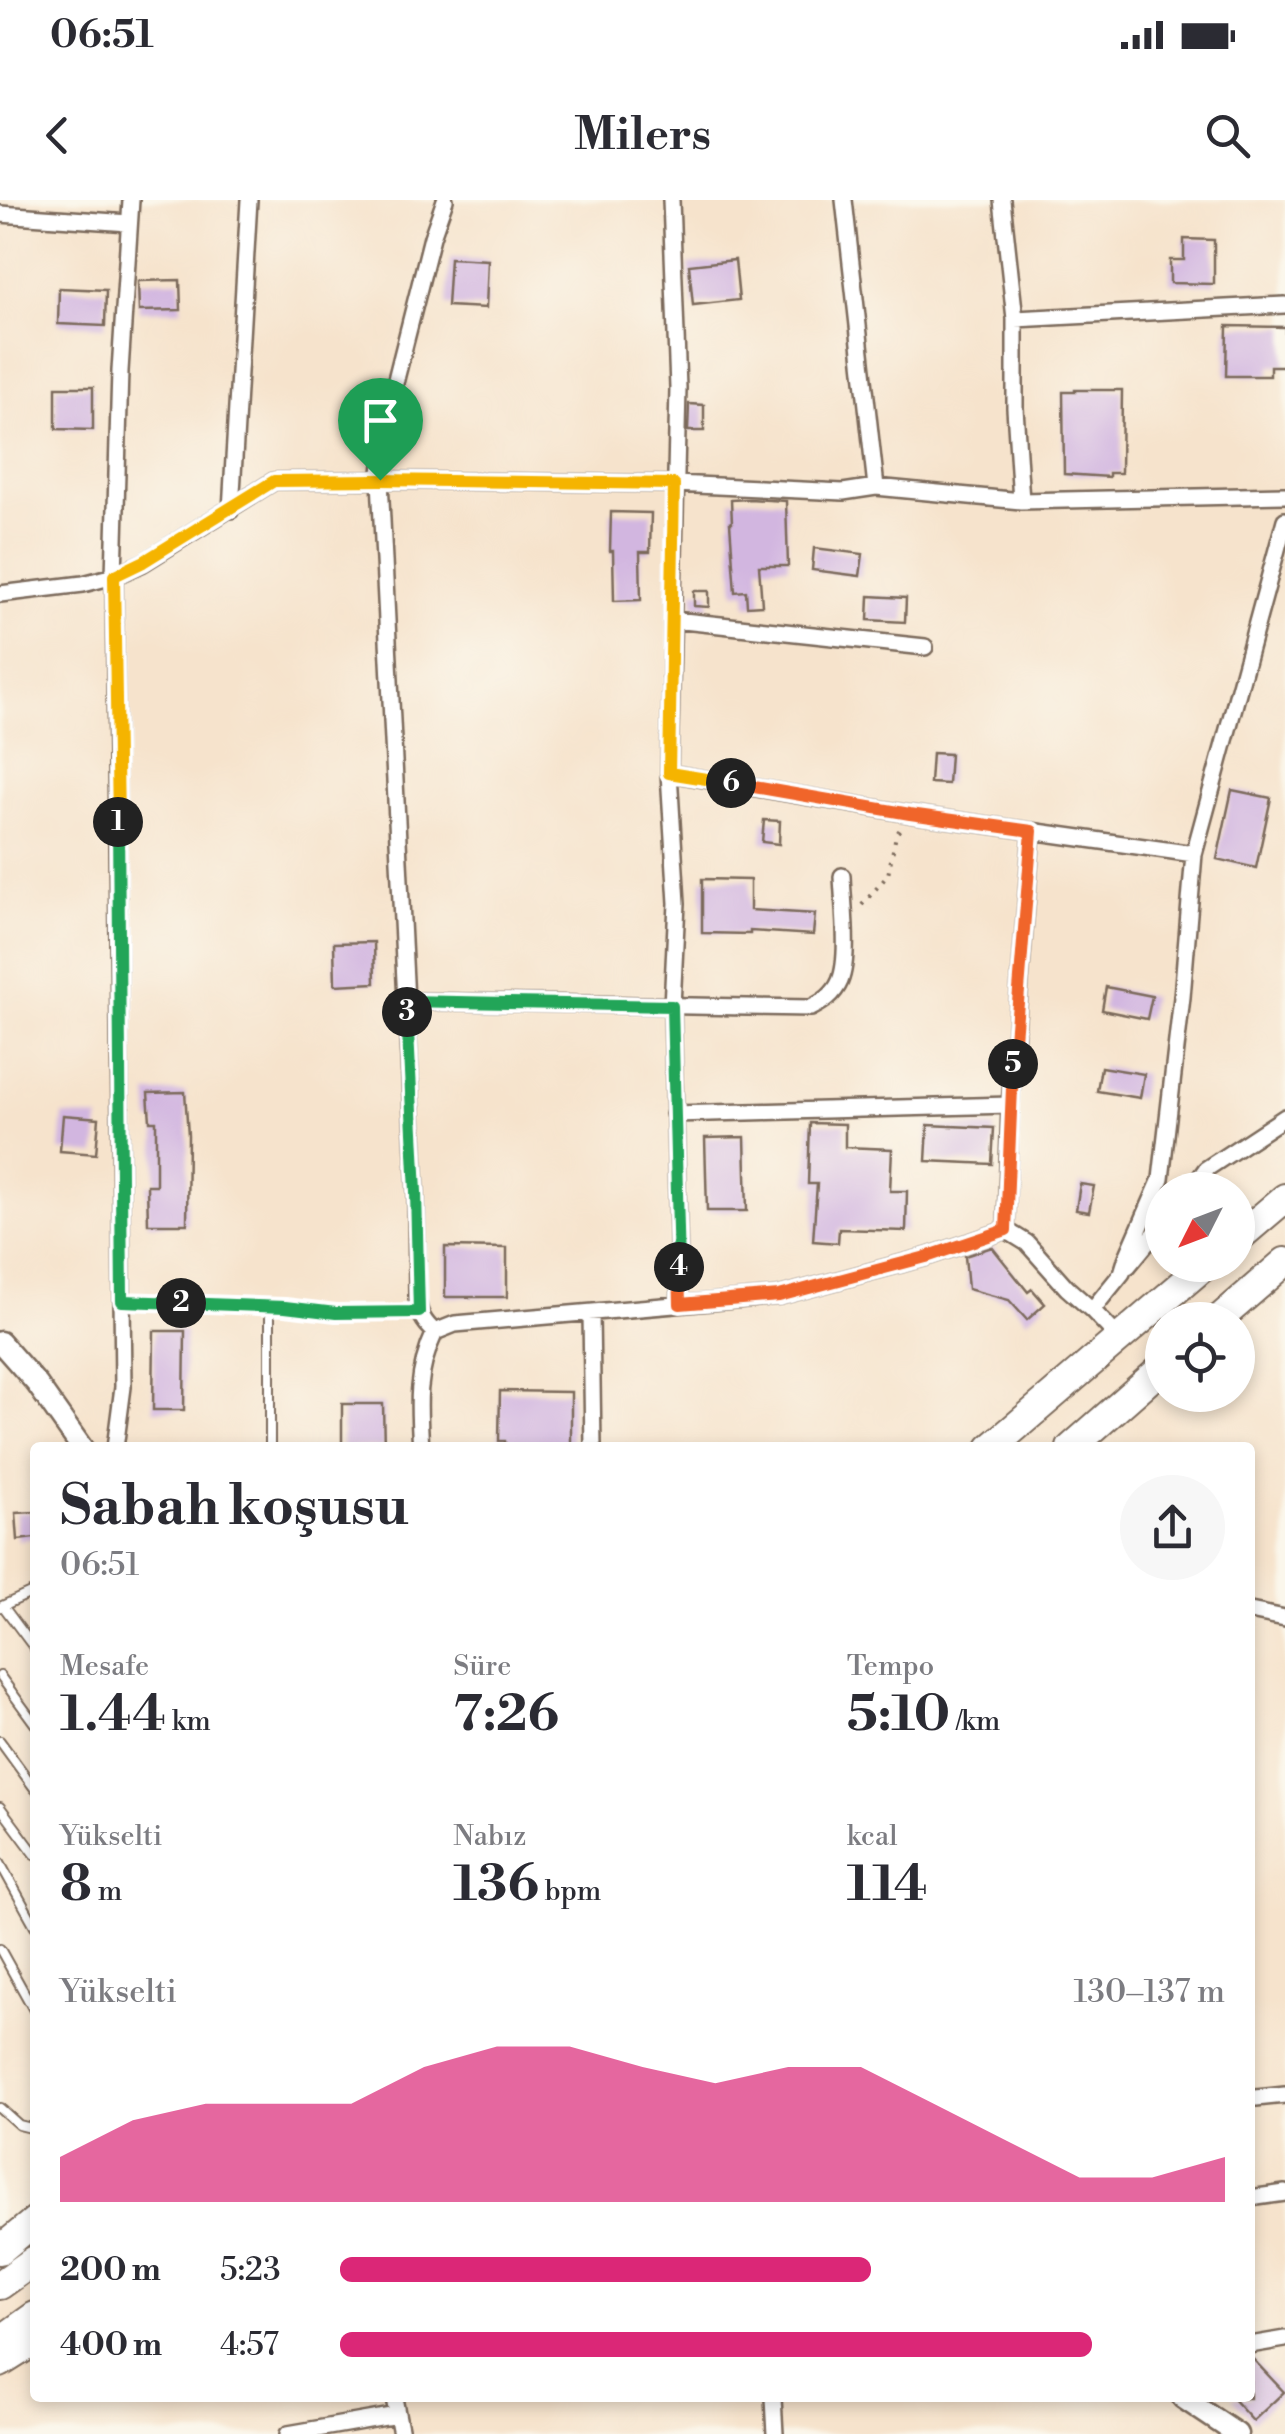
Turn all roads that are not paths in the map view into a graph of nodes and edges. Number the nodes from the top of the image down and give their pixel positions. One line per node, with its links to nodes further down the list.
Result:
1 (131, 200): 8 (street)
2 (249, 200): 16 (street)
3 (444, 200): 11 (street)
4 (671, 200): 12 (street)
5 (844, 200): 13 (street)
6 (1002, 200): 10 (street)
7 (0, 214): 8 (street)
8 (130, 223): 18 (street)
9 (1285, 305): 10 (street)
10 (1015, 319): 15 (street)
11 (380, 480): 12 (street); 16 (street); 26 (street)
12 (674, 484): 13 (street); 20 (street)
13 (876, 488): 15 (street)
14 (1285, 495): 15 (street)
15 (1021, 501)
16 (231, 510): 18 (street)
17 (1285, 520): 24 (street)
18 (114, 576): 19 (street); 39 (street)
19 (0, 594)
20 (674, 620): 21 (street); 22 (street)
21 (925, 647)
22 (669, 773): 23 (street); 27 (street)
23 (1032, 831): 24 (street); 28 (street)
24 (1194, 854): 37 (street)
25 (842, 876): 27 (street)
26 (406, 1001): 27 (street); 44 (street)
27 (672, 1006): 29 (street)
28 (1010, 1105): 29 (street); 34 (street)
29 (674, 1114): 41 (street)
30 (1285, 1117): 31 (street)
31 (1204, 1172)
32 (1285, 1198): 33 (highway)
33 (1255, 1224)
34 (1006, 1230): 41 (street); 43 (street)
35 (1145, 1246): 37 (street)
36 (1285, 1262): 40 (highway)
37 (1122, 1274): 43 (street)
38 (1186, 1282): 47 (highway)
39 (122, 1301): 42 (lane); 51 (street)
40 (1239, 1302)
41 (680, 1304): 45 (street)
42 (270, 1307): 44 (lane); 52 (lane)
43 (1092, 1310): 47 (street)
44 (419, 1312): 46 (street)
45 (591, 1314): 46 (street); 54 (street)
46 (434, 1332): 53 (street)
47 (1119, 1338): 55 (highway); 56 (highway)
48 (0, 1342): 50 (street)
49 (1145, 1383): 57 (highway)
50 (78, 1442)
51 (116, 1442)
52 (270, 1442)
53 (421, 1442)
54 (592, 1442)
55 (977, 1442)
56 (998, 1442)
57 (1078, 1442)
58 (30, 1593): 59 (lane)
59 (1, 1607): 62 (lane)
60 (1255, 1612): 61 (street)
61 (1285, 1618)
62 (30, 1644)
63 (0, 1676): 64 (lane)
64 (30, 1717)
65 (0, 1741): 66 (lane)
66 (30, 1782)
67 (0, 1807): 68 (lane)
68 (30, 1847)
69 (0, 1863): 70 (lane)
70 (30, 1917)
71 (0, 1949): 72 (lane)
72 (30, 2003)
73 (1285, 2095): 74 (street)
74 (1256, 2098)
75 (0, 2108): 76 (lane)
76 (30, 2128)
77 (1285, 2193): 78 (street)
78 (1255, 2197)
79 (30, 2225): 80 (highway)
80 (0, 2250)
81 (30, 2264): 82 (highway)
82 (0, 2285)
83 (30, 2319): 85 (highway)
84 (1285, 2339): 87 (street)
85 (0, 2340)
86 (30, 2344): 88 (highway)
87 (1255, 2344)
88 (0, 2362)
89 (395, 2402): 92 (street)
90 (773, 2402): 95 (street)
91 (1190, 2402): 96 (street)
92 (397, 2414): 93 (street); 94 (street)
93 (288, 2434)
94 (400, 2434)
95 (776, 2434)
96 (1237, 2434)

